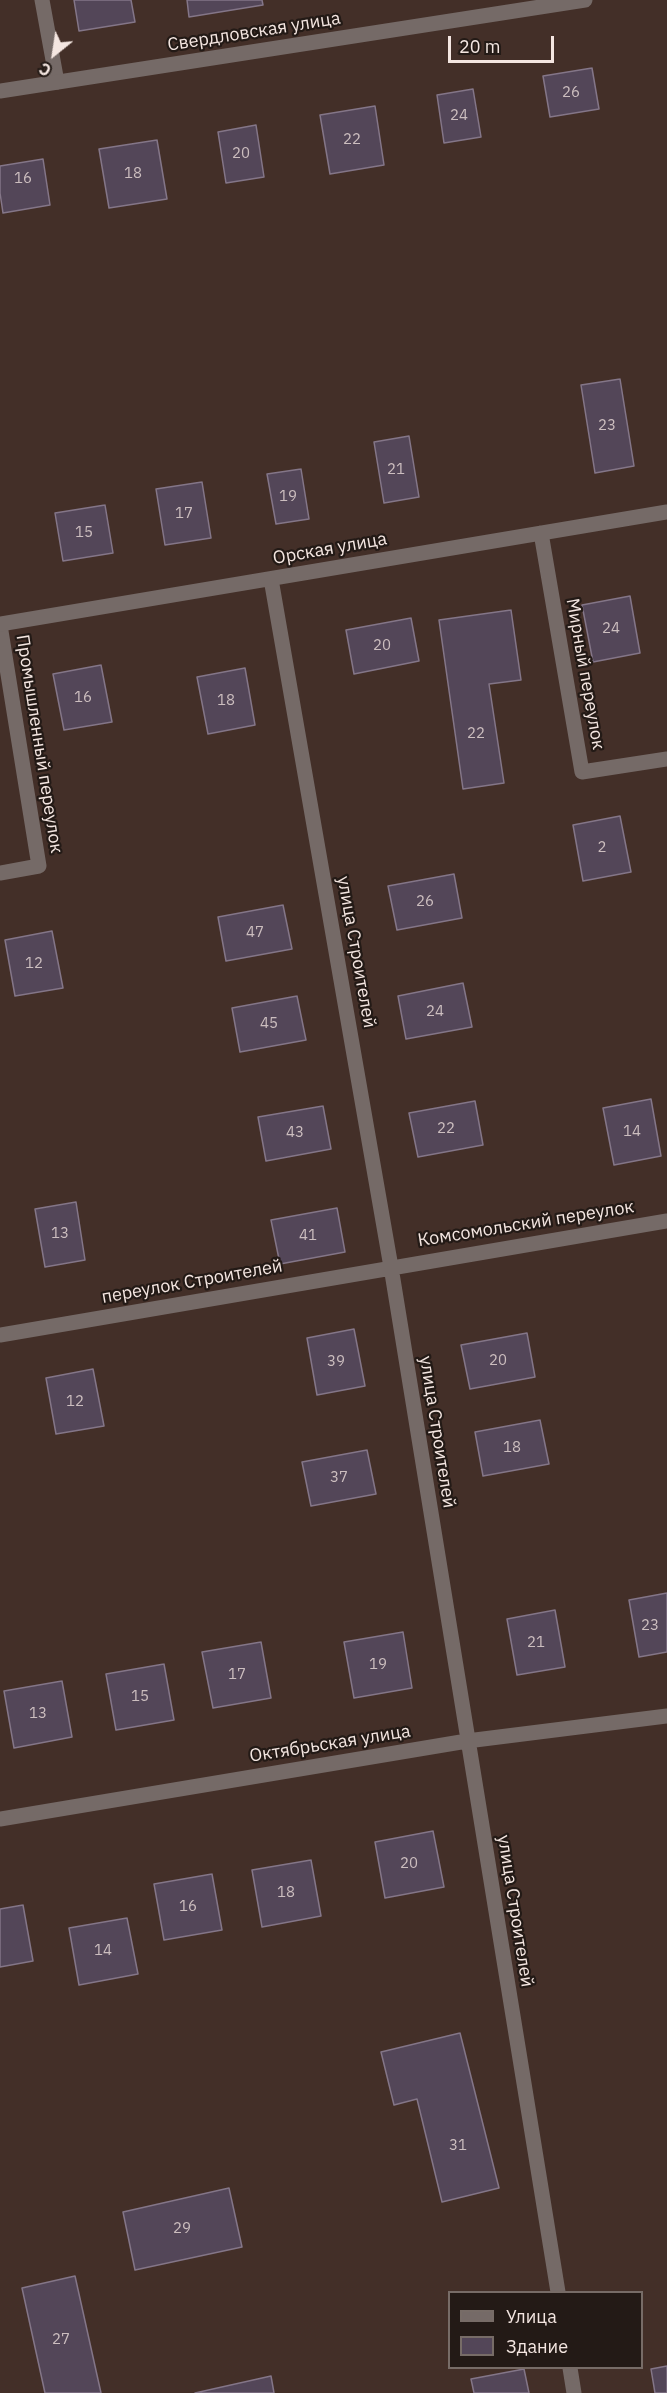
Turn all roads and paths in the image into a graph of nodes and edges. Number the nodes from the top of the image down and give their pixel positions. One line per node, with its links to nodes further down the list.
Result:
1 (42, 0): 3 (street)
2 (585, 0): 3 (street, Свердловская улица)
3 (57, 82): 4 (street, Свердловская улица)
4 (0, 92)
5 (667, 512): 6 (street, Орская улица)
6 (541, 533): 7 (street, Орская улица); 9 (street, Мирный переулок)
7 (271, 579): 8 (street, Орская улица); 12 (street, улица Строителей)
8 (0, 624): 10 (street, Промышленный переулок)
9 (667, 759)
10 (0, 873)
11 (667, 1221): 12 (street, Комсомольский переулок)
12 (391, 1267): 13 (street, переулок Строителей); 15 (street, улица Строителей)
13 (0, 1335)
14 (667, 1716): 15 (street, Октябрьская улица)
15 (467, 1741): 16 (street, Октябрьская улица); 17 (street, улица Строителей)
16 (0, 1819)
17 (558, 2291)
18 (570, 2369): 19 (street)
19 (574, 2393)

